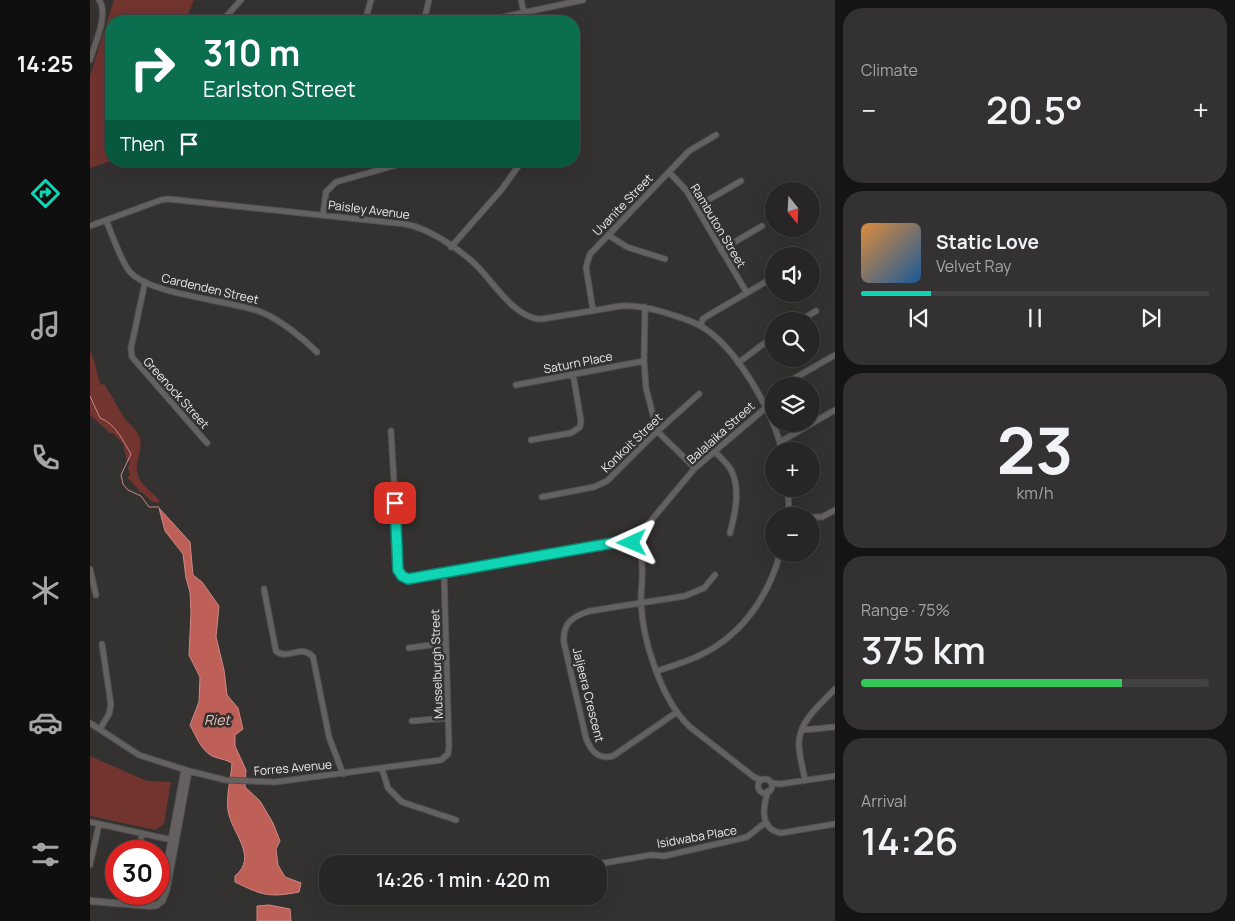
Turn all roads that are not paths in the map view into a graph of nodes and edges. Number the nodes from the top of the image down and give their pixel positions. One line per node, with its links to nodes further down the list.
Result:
1 (99, 0): 12 (street)
2 (241, 0): 8 (street)
3 (371, 0): 9 (street)
4 (429, 0): 10 (street)
5 (521, 0): 7 (street)
6 (583, 0): 7 (street)
7 (524, 13): 11 (street)
8 (229, 15)
9 (367, 15)
10 (425, 15)
11 (514, 15)
12 (90, 60)
13 (716, 135): 16 (street, Uvanite Street)
14 (390, 167): 19 (street)
15 (518, 167): 24 (street)
16 (669, 172): 18 (street, Rambuton Street); 23 (street, Uvanite Street)
17 (741, 181): 18 (street)
18 (696, 207): 25 (street, Rambuton Street)
19 (323, 215): 20 (street, Paisley Avenue); 24 (street, Paisley Avenue)
20 (106, 220): 21 (street, Paisley Avenue); 27 (street)
21 (90, 226)
22 (762, 226): 25 (street)
23 (608, 235): 26 (street); 31 (street, Uvanite Street)
24 (451, 247): 31 (street, Paisley Avenue)
25 (721, 250): 29 (street, Rambuton Street)
26 (665, 259)
27 (145, 282): 34 (street, Cardenden Street); 50 (street, Greenock Street)
28 (765, 282): 29 (street)
29 (746, 293): 32 (street)
30 (645, 307): 31 (street, Paisley Avenue); 32 (street, Paisley Avenue); 36 (street)
31 (593, 311)
32 (700, 326): 37 (street, Paisley Avenue)
33 (765, 343): 37 (street)
34 (317, 352)
35 (835, 355): 39 (street)
36 (644, 361): 38 (street, Saturn Place); 45 (street)
37 (738, 363): 42 (street, Paisley Avenue)
38 (573, 374): 40 (street, Saturn Place); 48 (street)
39 (797, 377)
40 (516, 385)
41 (699, 394): 45 (street, Konkoit Street)
42 (765, 405)
43 (765, 408): 51 (street, Balalaika Street)
44 (835, 410): 49 (street)
45 (657, 430): 52 (street); 53 (street, Konkoit Street)
46 (391, 431): 63 (street)
47 (776, 432): 49 (street, Paisley Avenue)
48 (531, 440)
49 (780, 442)
50 (207, 443)
51 (716, 452): 52 (street, Balalaika Street); 57 (street)
52 (695, 468): 56 (street, Balalaika Street)
53 (542, 497)
54 (835, 510): 55 (street)
55 (820, 516)
56 (644, 529): 58 (street, Balalaika Street); 60 (street, Balalaika Street)
57 (730, 533)
58 (634, 535): 59 (street, Balalaika Street); 60 (street); 60 (street)
59 (624, 541): 60 (street); 63 (street)
60 (638, 544): 67 (street, Balalaika Street)
61 (778, 562): 71 (street)
62 (90, 569): 66 (street)
63 (444, 573): 68 (street, Musselburgh Street)
64 (715, 575): 67 (street, Jaljeera Crescent)
65 (264, 589): 83 (street)
66 (96, 595)
67 (641, 602): 71 (street, Balalaika Street); 73 (street, Jaljeera Crescent)
68 (446, 643): 70 (street); 74 (street, Musselburgh Street)
69 (102, 644): 78 (street)
70 (409, 648)
71 (657, 671): 73 (street, Balalaika Street)
72 (835, 689): 79 (street)
73 (677, 712): 86 (street, Balalaika Street)
74 (448, 718): 75 (street); 80 (street, Musselburgh Street)
75 (412, 721)
76 (90, 723): 78 (street, Forres Avenue)
77 (835, 727): 79 (street)
78 (100, 730): 82 (street, Forres Avenue)
79 (802, 730): 85 (street)
80 (448, 754): 81 (street, Forres Avenue)
81 (382, 769): 83 (street, Forres Avenue); 88 (street)
82 (186, 771): 83 (street, Forres Avenue); 95 (street)
83 (343, 774)
84 (835, 776): 85 (street)
85 (805, 780): 87 (street)
86 (760, 783): 87 (street, Balalaika Street); 87 (street)
87 (768, 789): 90 (street)
88 (456, 820)
89 (90, 822): 91 (street)
90 (766, 822): 92 (street); 97 (street, Isidwaba Place)
91 (99, 824): 93 (street); 98 (street)
92 (835, 824)
93 (142, 833): 94 (street); 95 (street)
94 (141, 840)
95 (174, 840): 96 (street)
96 (170, 856)
97 (607, 862)
98 (90, 865)
99 (90, 900): 100 (street)
100 (105, 902)
101 (140, 905): 102 (street)
102 (157, 905)

